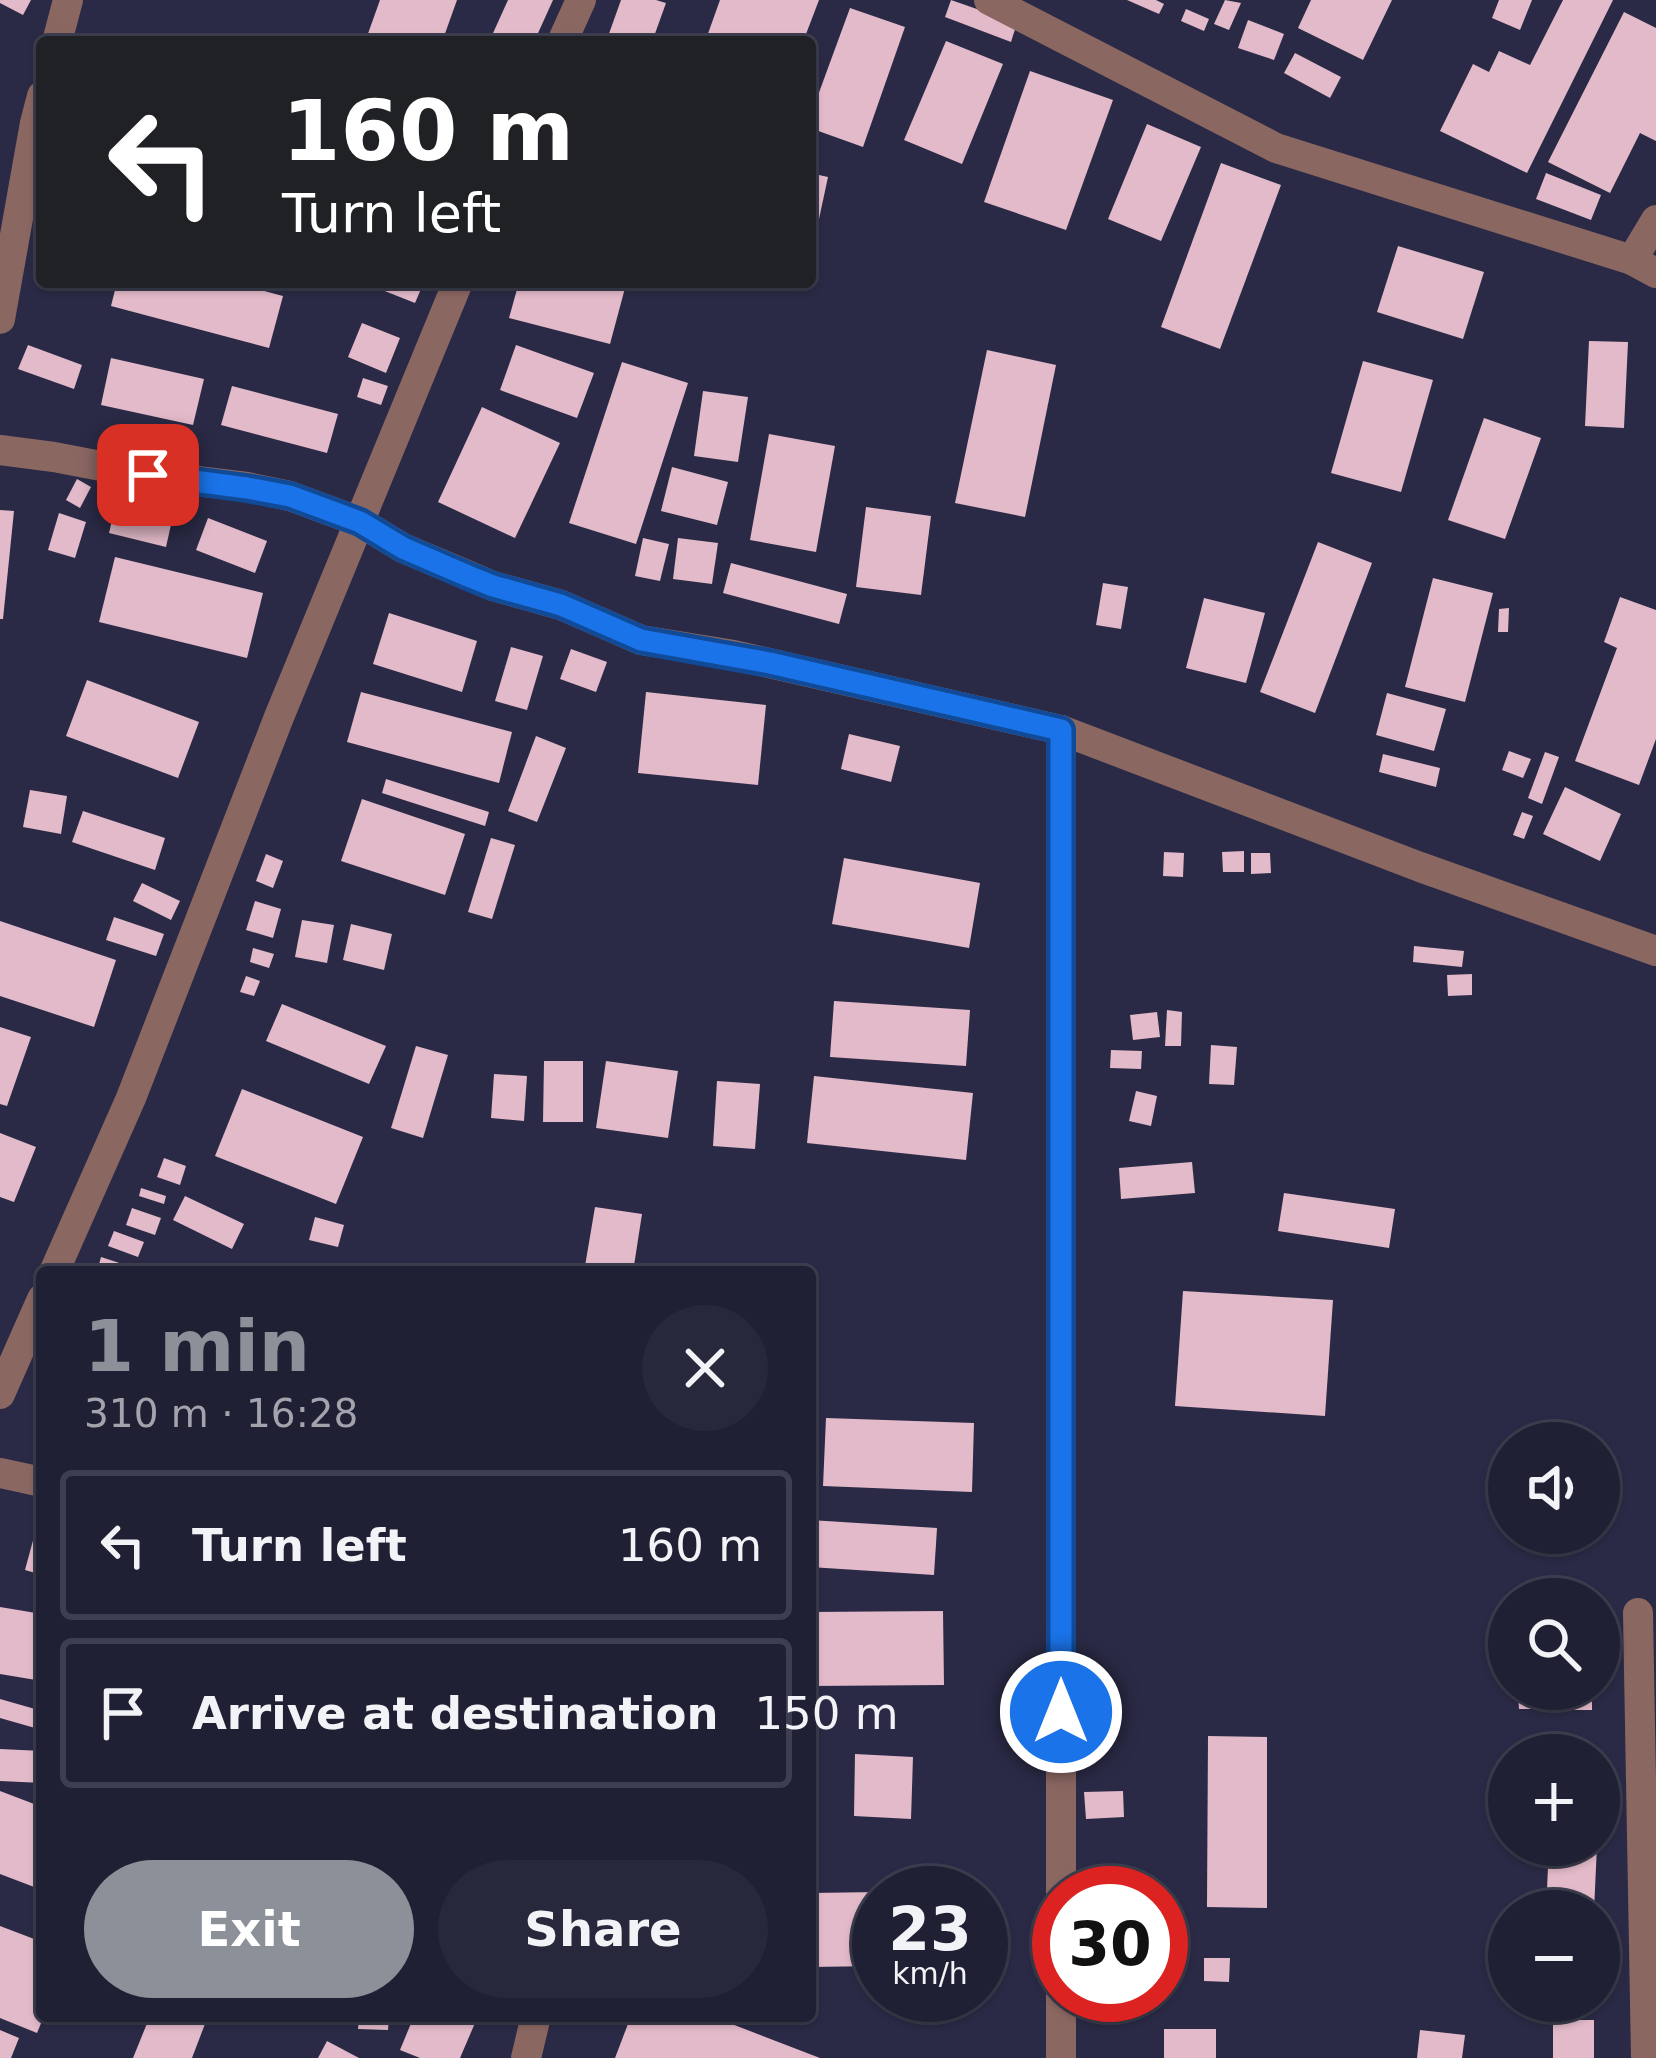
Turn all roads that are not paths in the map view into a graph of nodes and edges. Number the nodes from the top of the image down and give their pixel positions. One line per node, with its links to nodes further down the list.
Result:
1 (68, 0): 4 (street)
2 (581, 0): 5 (street)
3 (988, 0): 8 (street)
4 (59, 36)
5 (565, 36)
6 (36, 119): 10 (street)
7 (1656, 220): 8 (street)
8 (1644, 267)
9 (456, 288): 12 (street)
10 (0, 319)
11 (0, 451): 12 (street)
12 (360, 522): 13 (street); 15 (street)
13 (1061, 730): 14 (street); 21 (street)
14 (1656, 951)
15 (57, 1266)
16 (36, 1313): 17 (street)
17 (0, 1394)
18 (0, 1473): 19 (street)
19 (36, 1481)
20 (1637, 1613): 26 (street)
21 (1061, 1866)
22 (535, 2022): 24 (street)
23 (1061, 2022): 25 (street)
24 (526, 2058)
25 (1061, 2058)
26 (1646, 2058)

